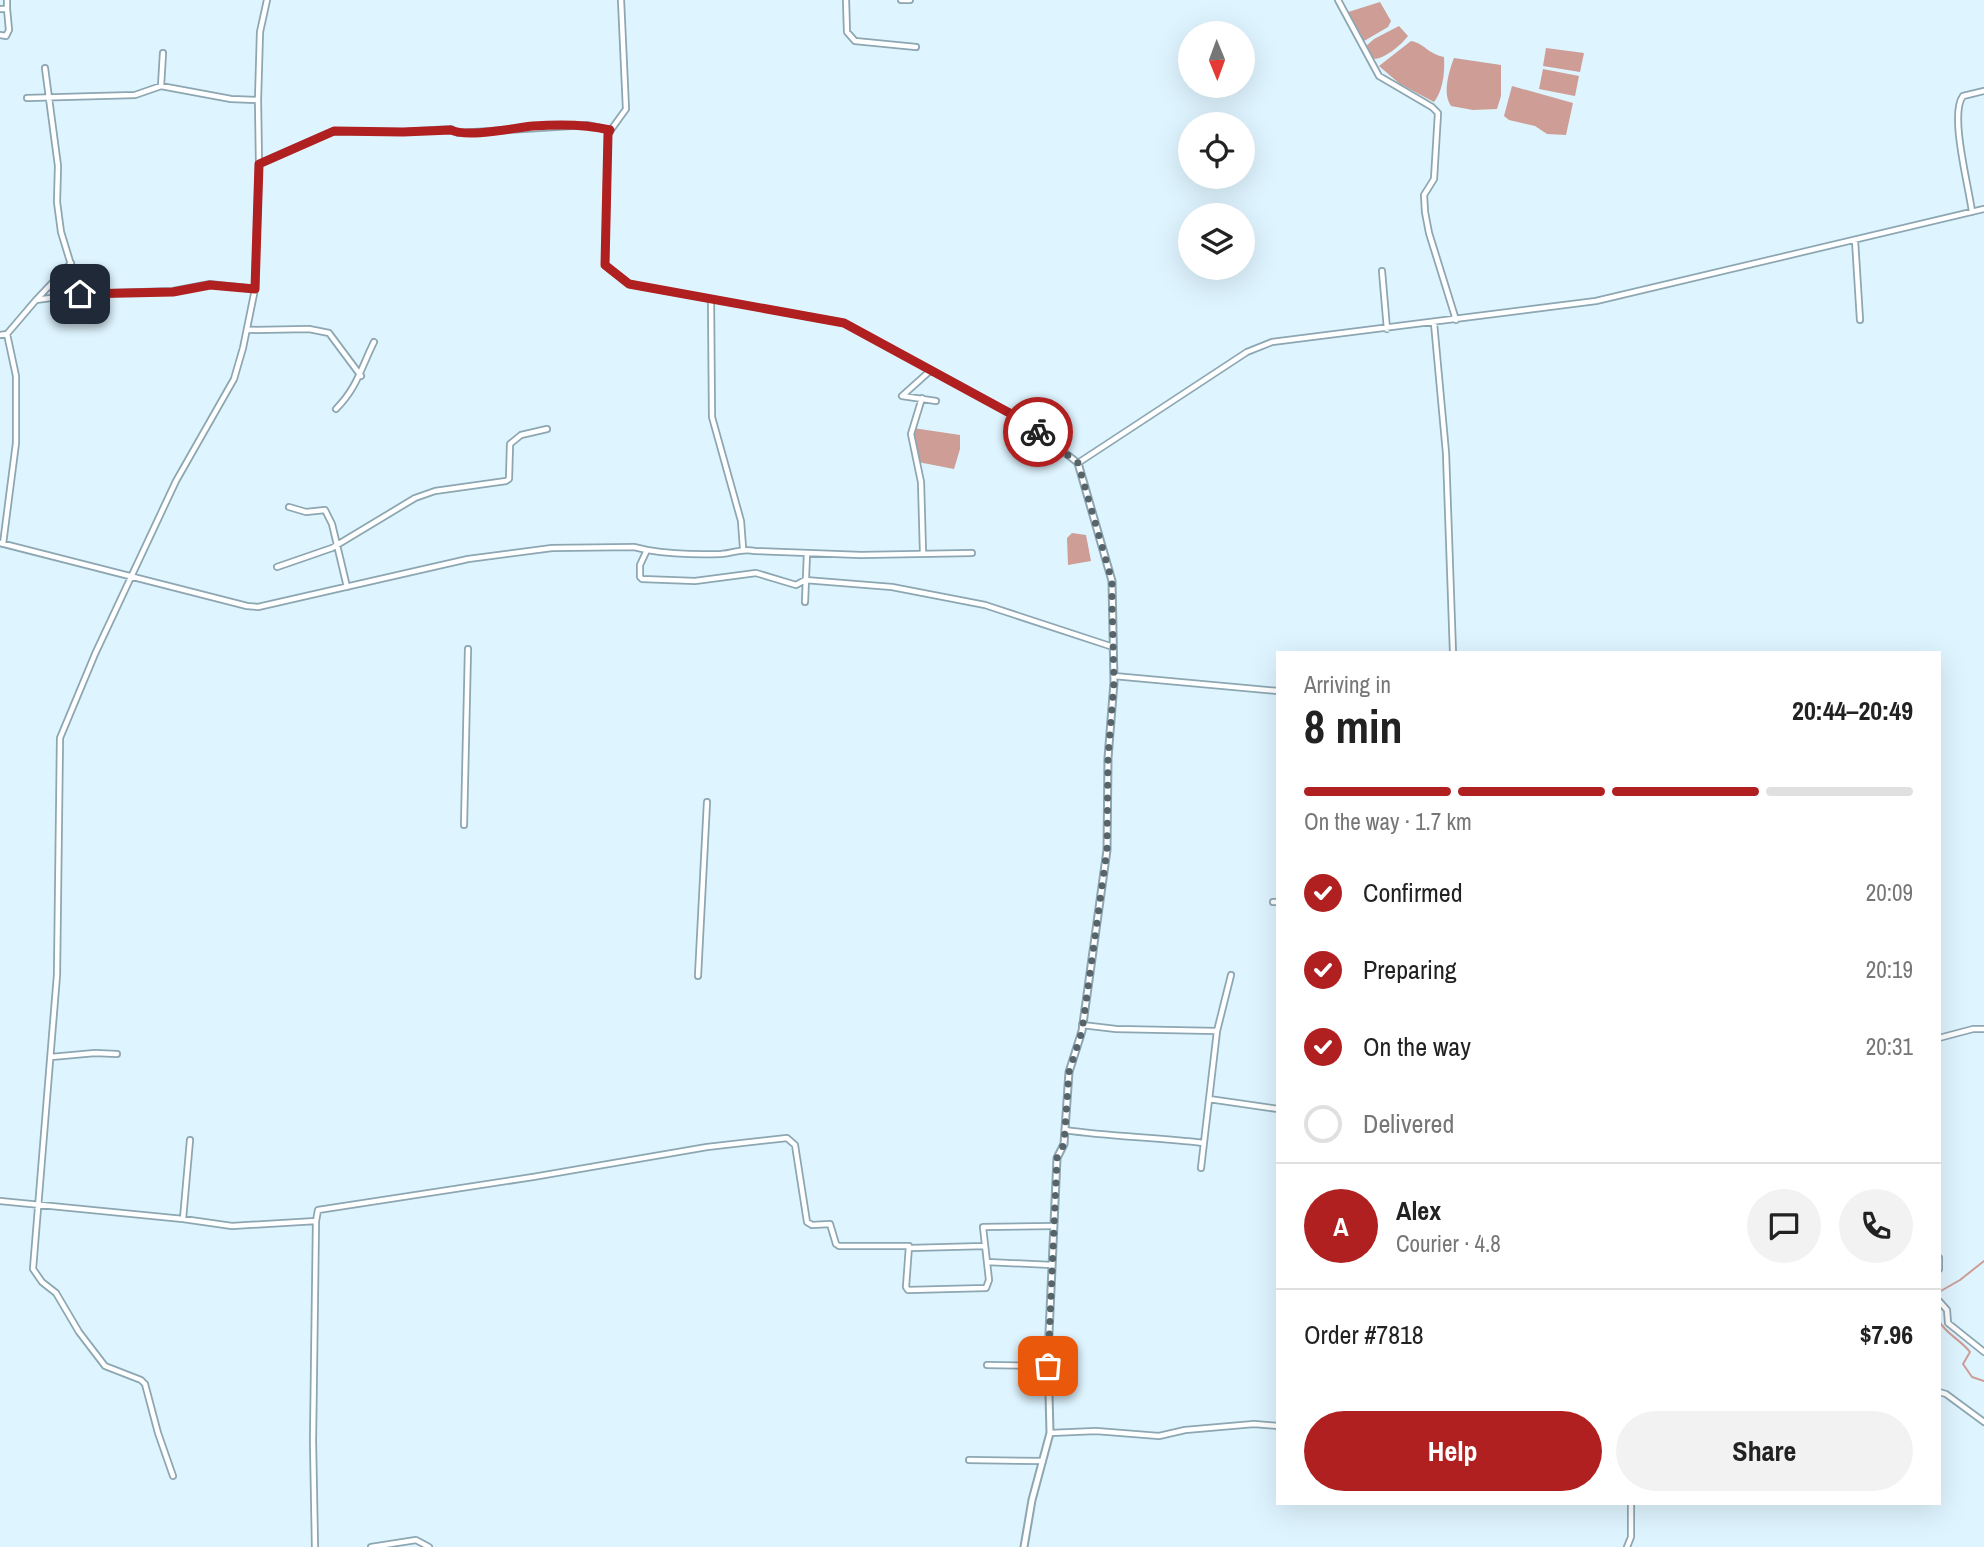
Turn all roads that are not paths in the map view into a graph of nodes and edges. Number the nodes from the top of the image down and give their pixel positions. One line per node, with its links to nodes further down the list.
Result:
1 (7, 0): 9 (street)
2 (267, 0): 18 (street)
3 (621, 0): 19 (street)
4 (846, 0): 11 (street)
5 (901, 0): 6 (street)
6 (910, 0)
7 (1338, 0): 30 (street)
8 (0, 9): 9 (street)
9 (7, 9): 10 (street)
10 (0, 35)
11 (916, 47)
12 (163, 54): 14 (street)
13 (45, 68): 16 (street)
14 (161, 86): 16 (street); 18 (street)
15 (1984, 91): 22 (street)
16 (49, 96): 17 (street); 24 (street)
17 (27, 98)
18 (258, 100): 20 (street)
19 (610, 130): 20 (street); 28 (street)
20 (259, 164): 26 (street)
21 (1984, 209): 22 (street)
22 (1972, 212): 23 (street)
23 (1855, 240): 30 (street); 31 (street)
24 (72, 262): 27 (street); 29 (street)
25 (1382, 271): 33 (street)
26 (255, 289): 27 (street); 34 (street)
27 (80, 294): 29 (street)
28 (711, 299): 38 (street); 48 (street)
29 (36, 300): 35 (street)
30 (1456, 320): 32 (street)
31 (1860, 320)
32 (1434, 323): 33 (street); 60 (street)
33 (1387, 329): 44 (street)
34 (247, 330): 39 (street); 54 (street)
35 (7, 334): 36 (street); 46 (street)
36 (0, 335)
37 (373, 342): 39 (street)
38 (931, 370): 40 (street); 44 (street)
39 (361, 376): 42 (street)
40 (922, 398): 41 (street); 50 (street)
41 (936, 401)
42 (336, 409)
43 (547, 429): 47 (street)
44 (1078, 463): 58 (street)
45 (289, 507): 47 (street)
46 (2, 543): 54 (street)
47 (337, 544): 53 (street); 56 (street)
48 (743, 548): 49 (street); 51 (street)
49 (647, 550): 55 (street); 56 (street)
50 (923, 552): 51 (street); 52 (street)
51 (807, 553): 55 (street)
52 (972, 553)
53 (277, 567)
54 (131, 577): 56 (street); 72 (street)
55 (806, 580): 57 (street); 58 (street)
56 (346, 587)
57 (805, 602)
58 (1114, 647): 61 (street)
59 (468, 649): 64 (street)
60 (1453, 651)
61 (1114, 676): 62 (street); 67 (street)
62 (1276, 691)
63 (707, 802): 66 (street)
64 (464, 825)
65 (1231, 975): 69 (street)
66 (698, 976)
67 (1082, 1025): 69 (street); 75 (street)
68 (1984, 1029): 70 (street)
69 (1217, 1031): 73 (street)
70 (1941, 1037)
71 (117, 1054): 72 (street)
72 (51, 1056): 80 (street)
73 (1209, 1099): 74 (street); 77 (street)
74 (1276, 1109)
75 (1065, 1130): 77 (street); 83 (street)
76 (190, 1140): 81 (street)
77 (1203, 1143): 78 (street)
78 (1201, 1168)
79 (0, 1201): 80 (street)
80 (38, 1206): 81 (street); 98 (street)
81 (183, 1219): 82 (street)
82 (316, 1221): 85 (street); 100 (street)
83 (1054, 1226): 84 (street); 87 (street)
84 (985, 1246): 85 (street); 86 (street)
85 (910, 1248): 86 (street)
86 (987, 1262): 87 (street)
87 (1053, 1265): 91 (street)
88 (1941, 1303): 89 (street)
89 (1984, 1352)
90 (987, 1366): 91 (street)
91 (1048, 1366): 95 (street)
92 (1941, 1393): 93 (street)
93 (1984, 1422)
94 (1276, 1426): 95 (street)
95 (1049, 1433): 97 (street)
96 (969, 1460): 97 (street)
97 (1044, 1461): 103 (street)
98 (173, 1476)
99 (1631, 1505): 104 (street)
100 (315, 1547)
101 (371, 1547): 102 (street)
102 (429, 1547)
103 (1024, 1547)
104 (1627, 1547)

